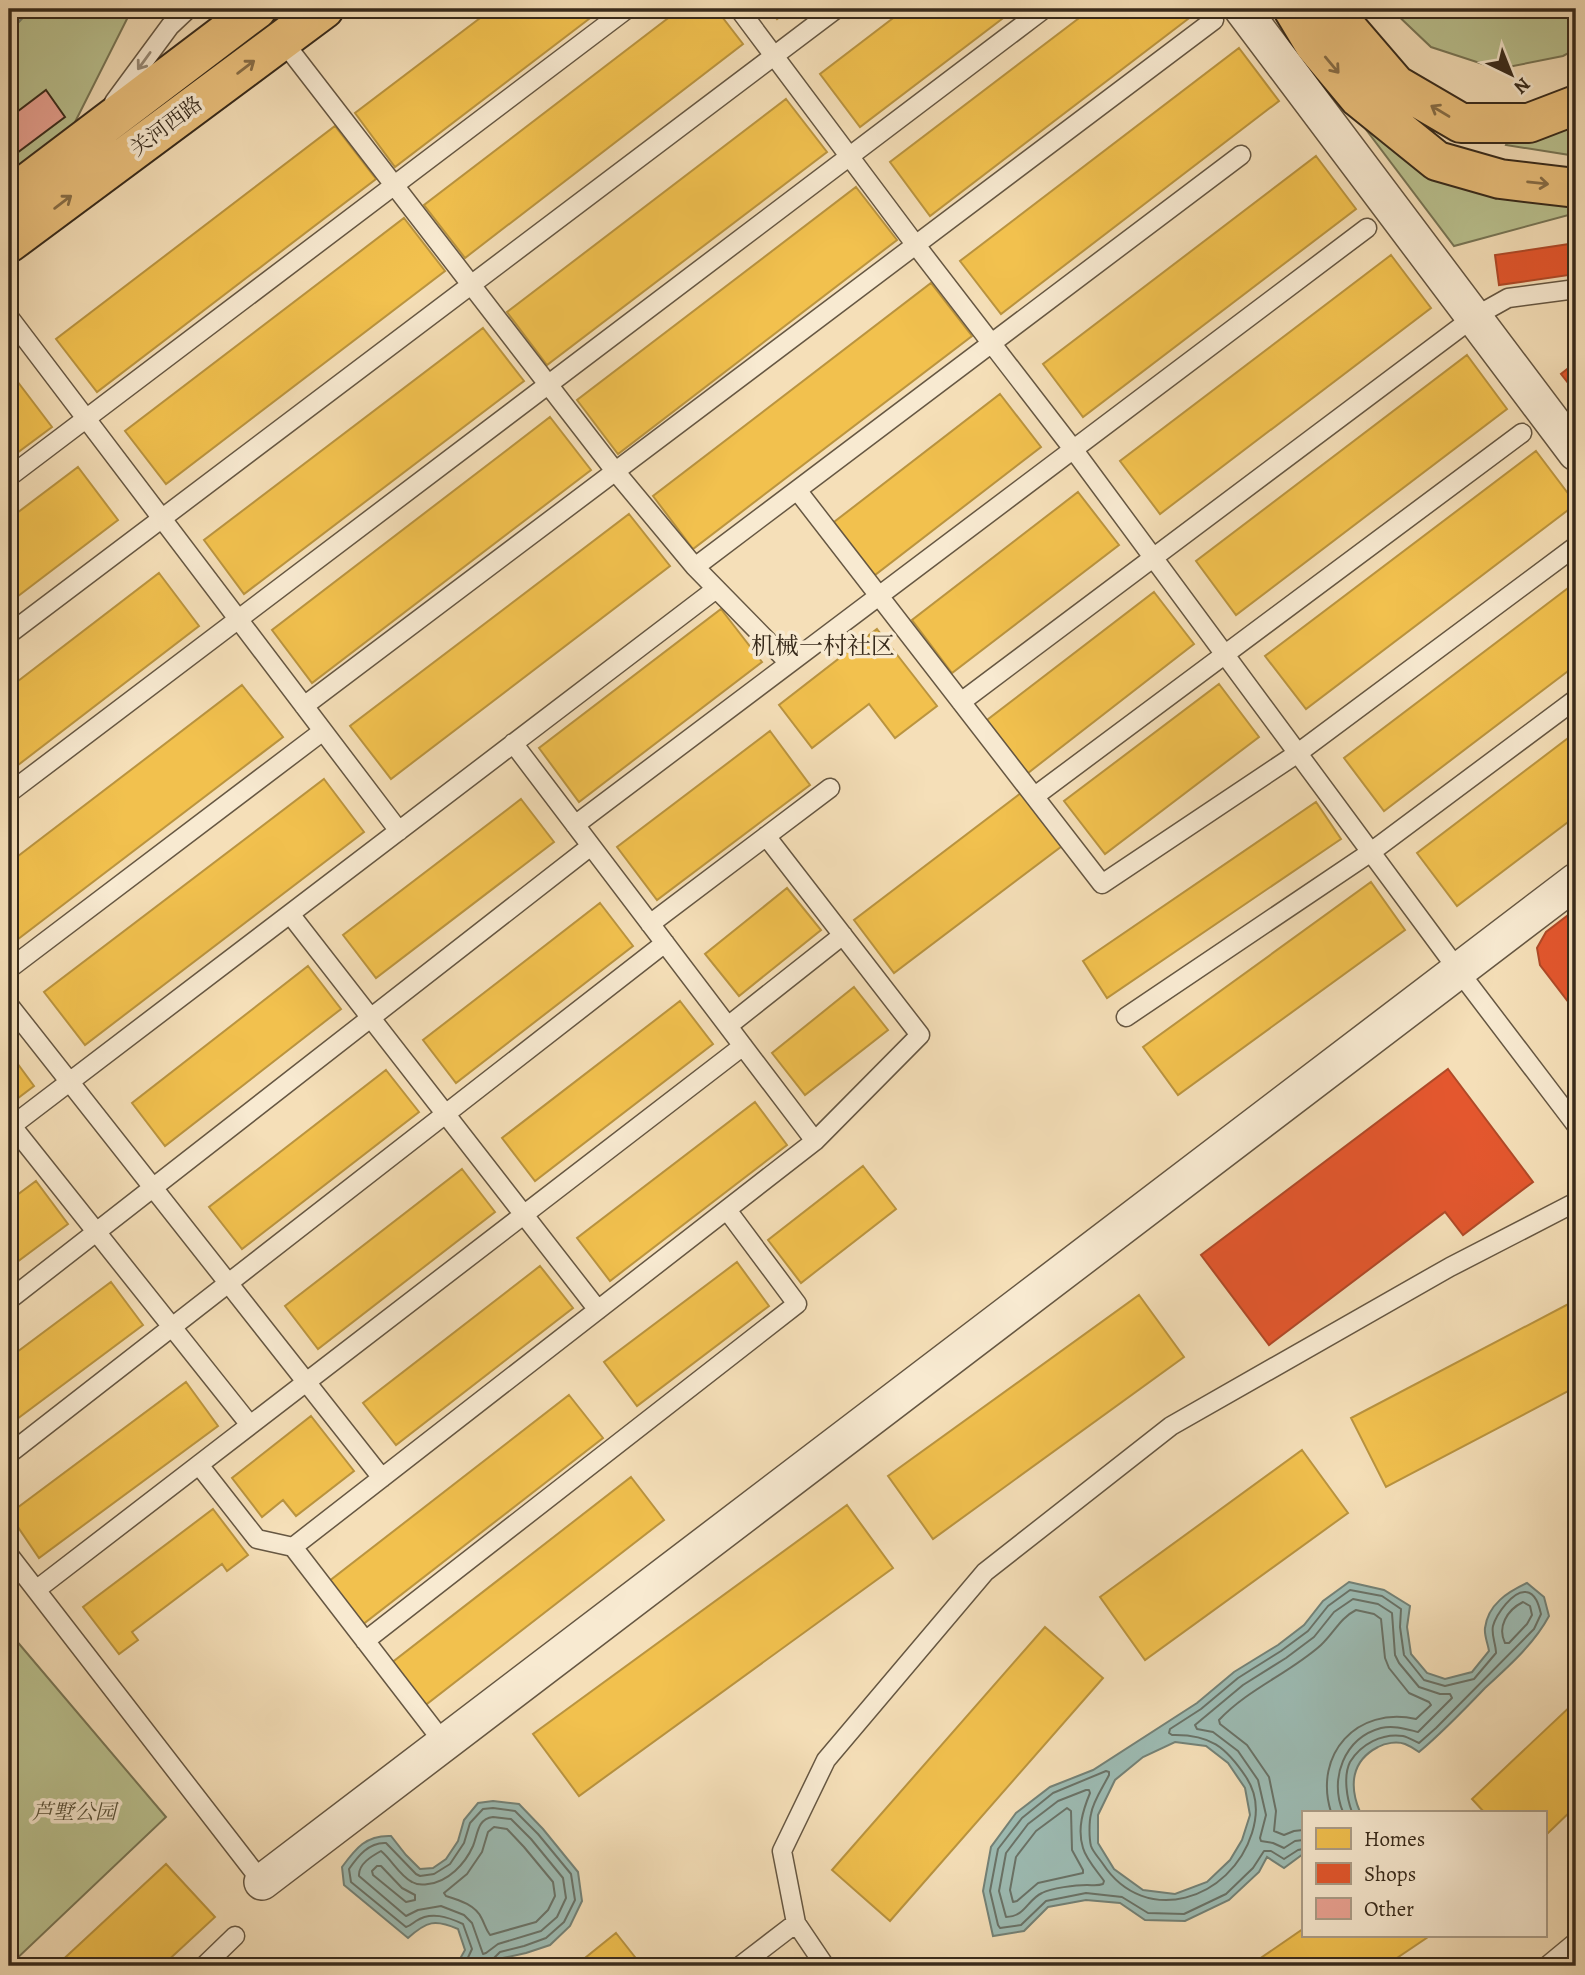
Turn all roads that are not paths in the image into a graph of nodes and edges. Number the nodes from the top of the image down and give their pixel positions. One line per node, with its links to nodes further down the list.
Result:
1 (188, 9): 14 (lane, one-way to 14)
2 (257, 9): 14 (main road, 关河西路)
3 (324, 9): 11 (main road, 关河西路)
4 (627, 9): 17 (lane)
5 (739, 9): 12 (lane)
6 (836, 9): 12 (lane)
7 (1044, 9): 16 (lane)
8 (1293, 9): 18 (main road, one-way to 18)
9 (1337, 9): 13 (main road, one-way to 9)
10 (1228, 14): 22 (lane); 26 (street)
11 (282, 40): 17 (lane); 21 (main road, 关河西路, one-way to 11)
12 (775, 56): 16 (lane); 23 (lane)
13 (1576, 105)
14 (87, 138): 19 (main road, 关河西路)
15 (1241, 155): 27 (lane)
16 (850, 157): 22 (lane); 28 (lane)
17 (394, 185): 23 (lane); 29 (lane)
18 (1576, 188)
19 (9, 197)
20 (1367, 228): 31 (lane)
21 (9, 243)
22 (915, 244): 27 (lane); 33 (lane)
23 (471, 285): 28 (lane); 36 (lane)
24 (1576, 289): 26 (lane)
25 (9, 317): 29 (lane)
26 (1474, 317): 32 (street); 38 (lane)
27 (992, 344): 31 (lane); 35 (lane)
28 (548, 386): 33 (lane); 42 (lane)
29 (86, 419): 34 (lane); 36 (lane)
30 (1522, 433): 44 (lane)
31 (1073, 449): 38 (lane); 41 (lane)
32 (1576, 453)
33 (615, 471): 39 (lane); 48 (lane)
34 (9, 477)
35 (797, 490): 39 (lane); 41 (lane)
36 (162, 518): 42 (lane); 43 (lane)
37 (1576, 546): 51 (lane)
38 (1153, 558): 44 (lane); 47 (lane)
39 (695, 567): 40 (lane)
40 (716, 589): 45 (lane); 50 (lane)
41 (879, 595): 45 (lane); 47 (lane)
42 (239, 619): 48 (lane); 53 (lane)
43 (9, 634)
44 (1224, 653): 51 (lane); 54 (lane)
45 (789, 663): 55 (lane)
46 (1576, 699): 59 (lane)
47 (961, 702): 54 (lane)
48 (304, 706): 49 (lane)
49 (323, 731): 56 (lane); 65 (lane)
50 (513, 743): 55 (lane); 56 (lane)
51 (1298, 753): 54 (lane); 59 (lane)
52 (830, 788): 57 (lane)
53 (9, 793)
54 (1034, 796)
55 (575, 825): 58 (lane)
56 (398, 831): 61 (lane)
57 (766, 836): 62 (lane); 63 (lane)
58 (591, 846): 62 (lane); 69 (lane)
59 (1371, 852): 66 (lane); 68 (lane)
60 (1576, 881): 66 (street)
61 (290, 914): 69 (lane); 72 (lane)
62 (650, 924): 64 (lane)
63 (843, 935): 70 (lane); 76 (lane)
64 (665, 943): 70 (lane); 73 (lane)
65 (9, 969)
66 (1458, 970): 74 (lane); 95 (street)
67 (9, 1005): 72 (lane)
68 (1126, 1017)
69 (370, 1018): 73 (lane); 77 (lane)
70 (728, 1026): 71 (lane)
71 (743, 1046): 76 (lane); 80 (lane)
72 (69, 1082): 75 (lane); 77 (lane)
73 (446, 1114): 80 (lane); 82 (lane)
74 (1576, 1125)
75 (10, 1127): 81 (lane)
76 (815, 1141): 79 (lane)
77 (153, 1188): 81 (lane); 82 (lane)
78 (1576, 1202): 97 (lane)
79 (727, 1210): 84 (lane); 94 (lane)
80 (524, 1215): 84 (lane); 86 (lane)
81 (96, 1232): 83 (lane); 85 (lane)
82 (228, 1283): 85 (lane); 86 (lane)
83 (9, 1300)
84 (598, 1310): 90 (lane)
85 (172, 1326): 87 (lane); 88 (lane)
86 (307, 1382): 87 (lane); 90 (lane)
87 (250, 1425): 89 (lane)
88 (9, 1454)
89 (199, 1465): 91 (lane); 93 (lane)
90 (382, 1479): 91 (lane)
91 (293, 1547): 94 (lane)
92 (9, 1555): 93 (lane)
93 (36, 1590): 96 (lane)
94 (365, 1641): 95 (lane)
95 (444, 1742): 96 (street)
96 (262, 1882)
97 (796, 1923): 102 (lane); 103 (lane)
98 (235, 1936): 101 (lane)
99 (1576, 1942): 100 (lane)
100 (1567, 1960): 104 (lane)
101 (204, 1966)
102 (740, 1966)
103 (825, 1966)
104 (1547, 1966)

